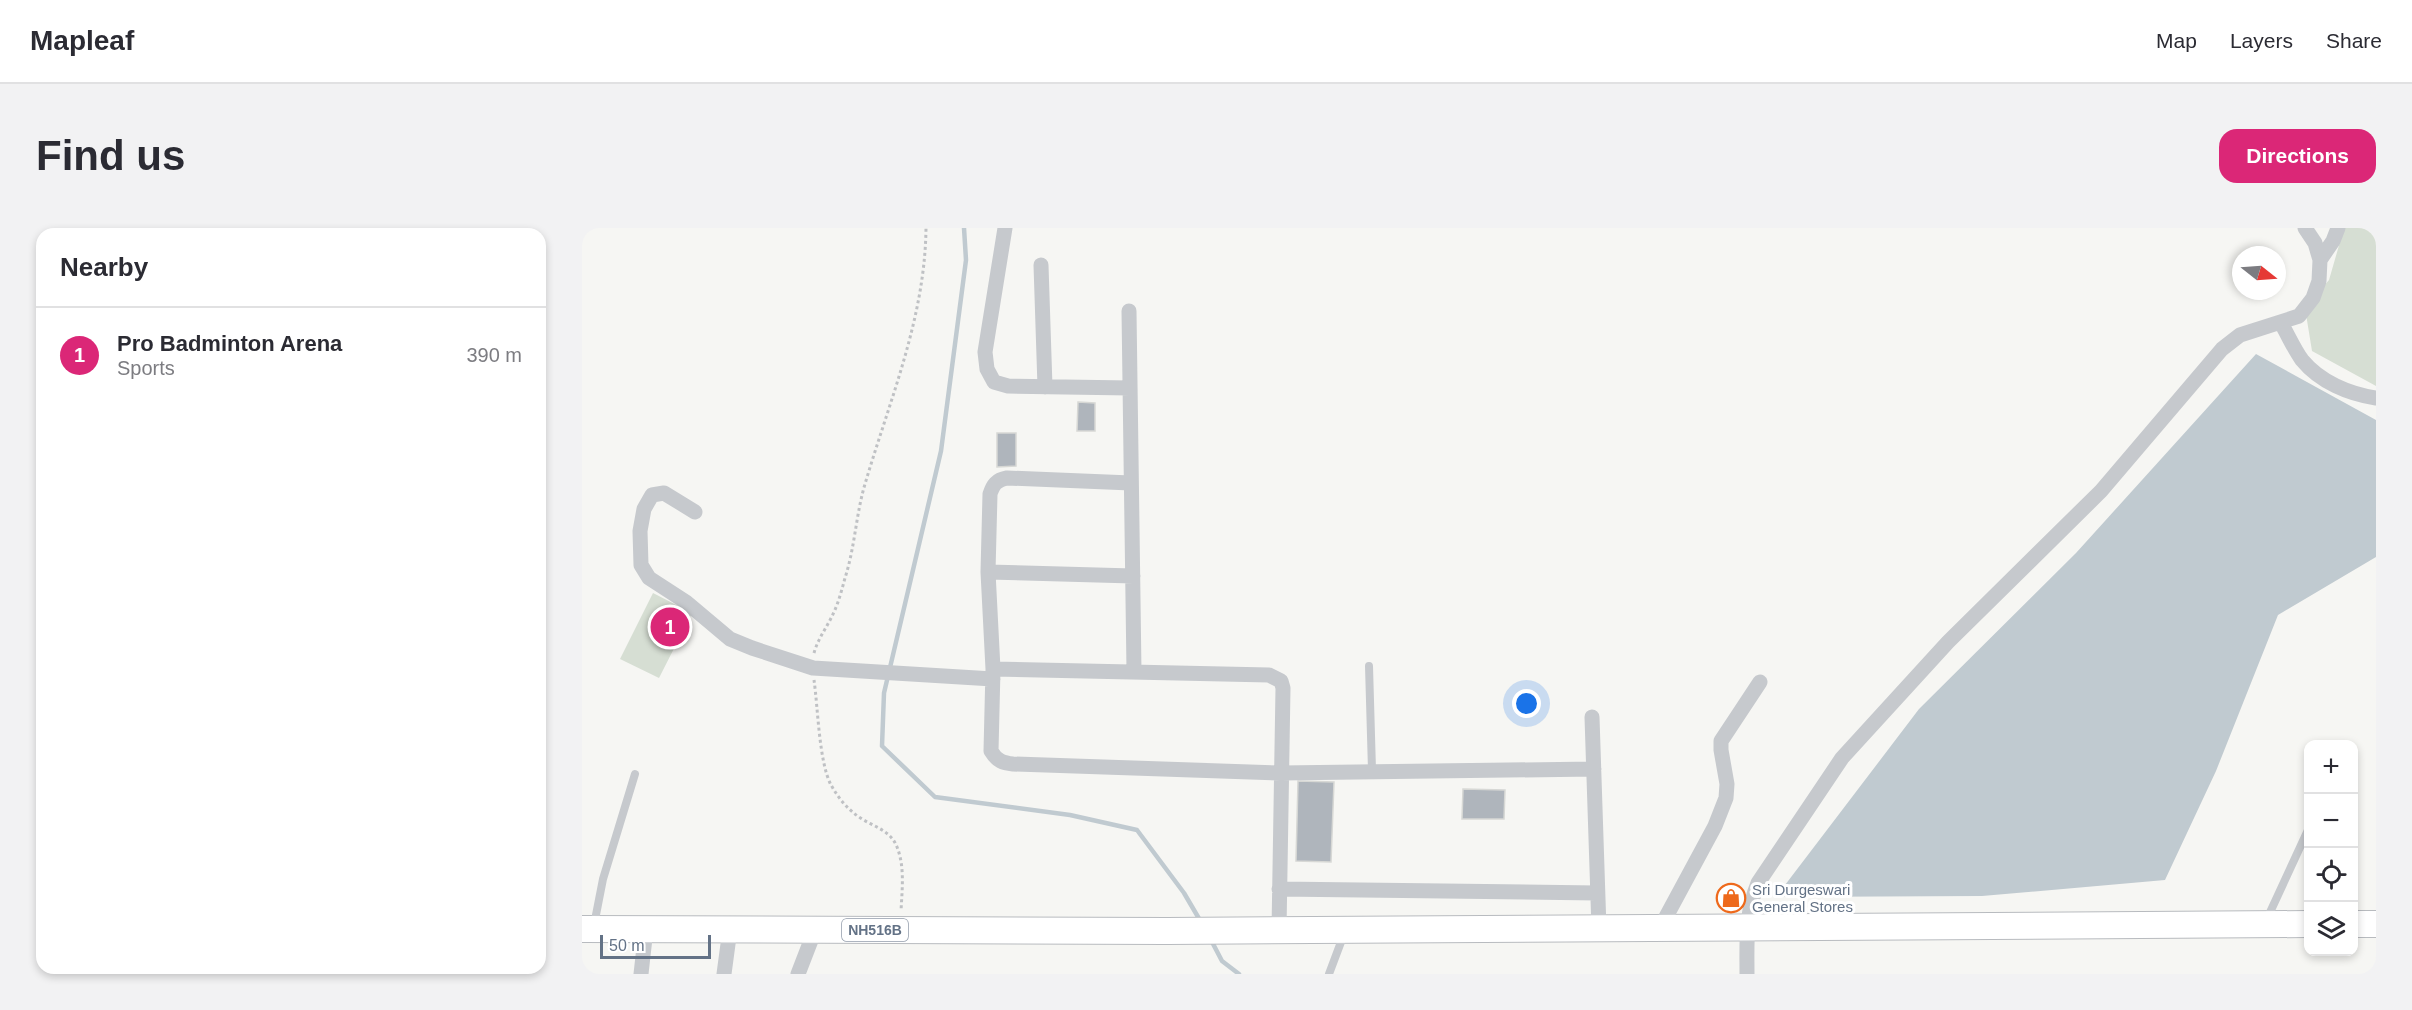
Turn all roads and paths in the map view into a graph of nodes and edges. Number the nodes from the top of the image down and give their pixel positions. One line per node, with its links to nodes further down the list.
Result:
1 (926, 228): 17 (path)
2 (1005, 228): 9 (street)
3 (2305, 228): 5 (street)
4 (2338, 228): 5 (street)
5 (2320, 260): 8 (street)
6 (1041, 265): 9 (street)
7 (1129, 311): 10 (street)
8 (2281, 323): 11 (street); 34 (street)
9 (1045, 387): 10 (street)
10 (1130, 388): 12 (street)
11 (2376, 398)
12 (1131, 483): 14 (street); 15 (street)
13 (695, 512): 17 (street)
14 (988, 572): 15 (street); 19 (street)
15 (1133, 576): 18 (street)
16 (1369, 666): 23 (lane)
17 (813, 668): 19 (street); 40 (path)
18 (1134, 671): 19 (street); 24 (street)
19 (993, 674): 24 (street)
20 (1760, 682): 33 (street)
21 (1592, 717): 22 (street)
22 (1594, 769): 23 (street); 28 (street)
23 (1372, 770): 24 (street)
24 (1281, 773): 27 (street)
25 (635, 774): 35 (lane)
26 (2304, 839): 32 (lane)
27 (1279, 889): 28 (street); 41 (street)
28 (1598, 893): 37 (street)
29 (2304, 924): 32 (highway, NH516B)
30 (2358, 924): 31 (highway)
31 (2376, 924)
32 (2264, 925): 34 (highway, NH516B)
33 (1660, 928): 34 (highway, NH516B); 37 (highway, NH516B)
34 (1747, 928): 47 (street)
35 (588, 929): 36 (highway, NH516B)
36 (646, 929): 38 (highway, NH516B); 43 (street)
37 (1599, 929): 42 (highway, NH516B)
38 (730, 930): 39 (highway, NH516B); 44 (street)
39 (815, 930): 40 (highway, NH516B); 45 (street)
40 (901, 930): 41 (highway, NH516B)
41 (1279, 930): 42 (highway, NH516B)
42 (1346, 930): 46 (lane)
43 (641, 974)
44 (724, 974)
45 (798, 974)
46 (1329, 974)
47 (1747, 974)

